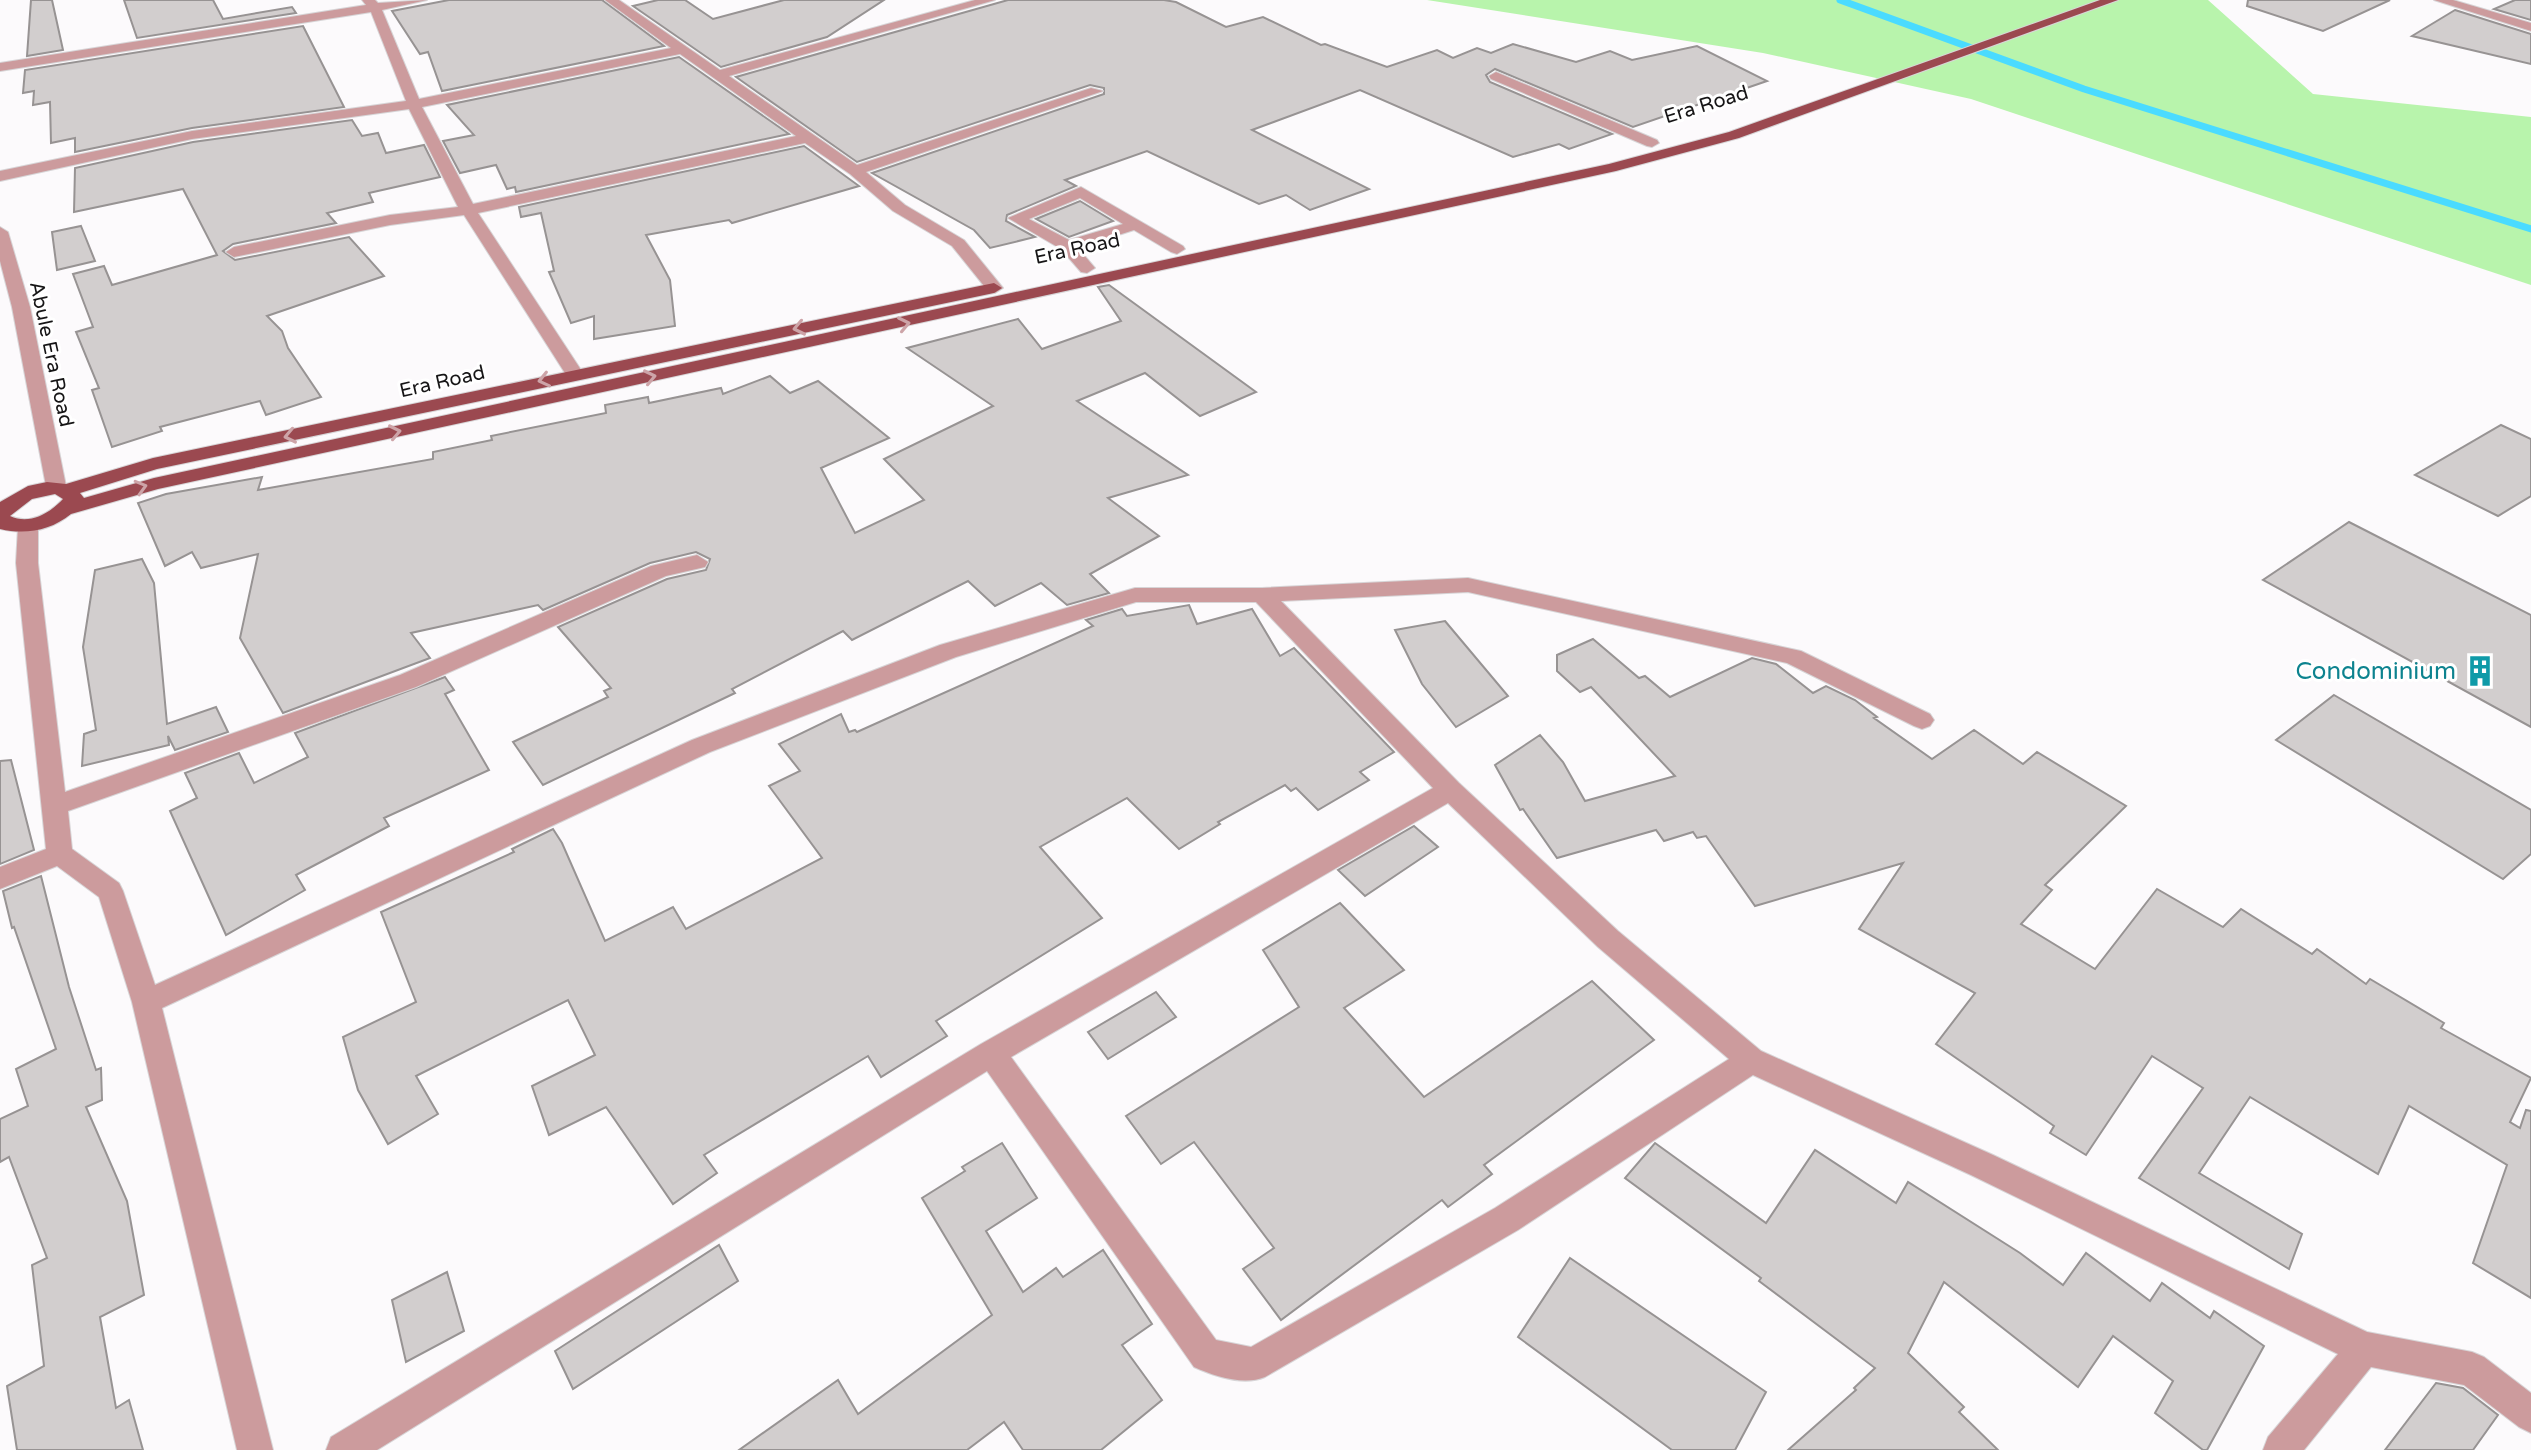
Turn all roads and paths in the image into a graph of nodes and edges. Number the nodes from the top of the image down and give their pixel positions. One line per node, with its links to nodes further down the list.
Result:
1 (421, 0): 8 (street)
2 (611, 0): 11 (street)
3 (938, 0): 9 (street)
4 (989, 0): 9 (street)
5 (2082, 0): 18 (main road, Era Road)
6 (2112, 0): 32 (main road, one-way to 6)
7 (2440, 0): 10 (street)
8 (371, 4): 12 (street); 16 (street)
9 (955, 9): 13 (street)
10 (2531, 27)
11 (681, 50): 13 (street); 16 (street)
12 (0, 67)
13 (719, 75): 17 (street)
14 (1496, 76): 18 (street)
15 (1096, 91): 19 (street)
16 (414, 104): 20 (street); 21 (street)
17 (808, 138): 19 (street); 21 (street)
18 (1652, 143): 25 (main road, Era Road)
19 (855, 171): 28 (street)
20 (0, 176)
21 (468, 210): 26 (street); 31 (street)
22 (1135, 225): 24 (street); 24 (street); 25 (street)
23 (0, 232): 29 (street, Abule Era Road)
24 (1067, 246): 27 (street)
25 (1177, 249): 27 (main road, Era Road)
26 (234, 252)
27 (1087, 268): 28 (main road, Era Road)
28 (995, 288): 31 (main road, Era Road, one-way to 31)
29 (21, 307): 30 (street); 32 (street, Abule Era Road)
30 (0, 313)
31 (574, 373): 32 (main road, Era Road, one-way to 32)
32 (64, 495): 33 (main road); 33 (main road)
33 (7, 519): 38 (street)
34 (697, 562): 38 (street)
35 (1262, 595): 36 (street); 37 (street); 41 (street)
36 (1922, 720)
37 (1450, 790): 42 (street); 43 (street)
38 (53, 806): 39 (street)
39 (60, 854): 40 (street); 41 (street)
40 (0, 878)
41 (146, 1002): 46 (street)
42 (991, 1053): 43 (street); 47 (street)
43 (1751, 1060): 44 (street)
44 (2364, 1349): 45 (street); 48 (street)
45 (2531, 1415)
46 (255, 1450)
47 (344, 1450)
48 (2281, 1450)

